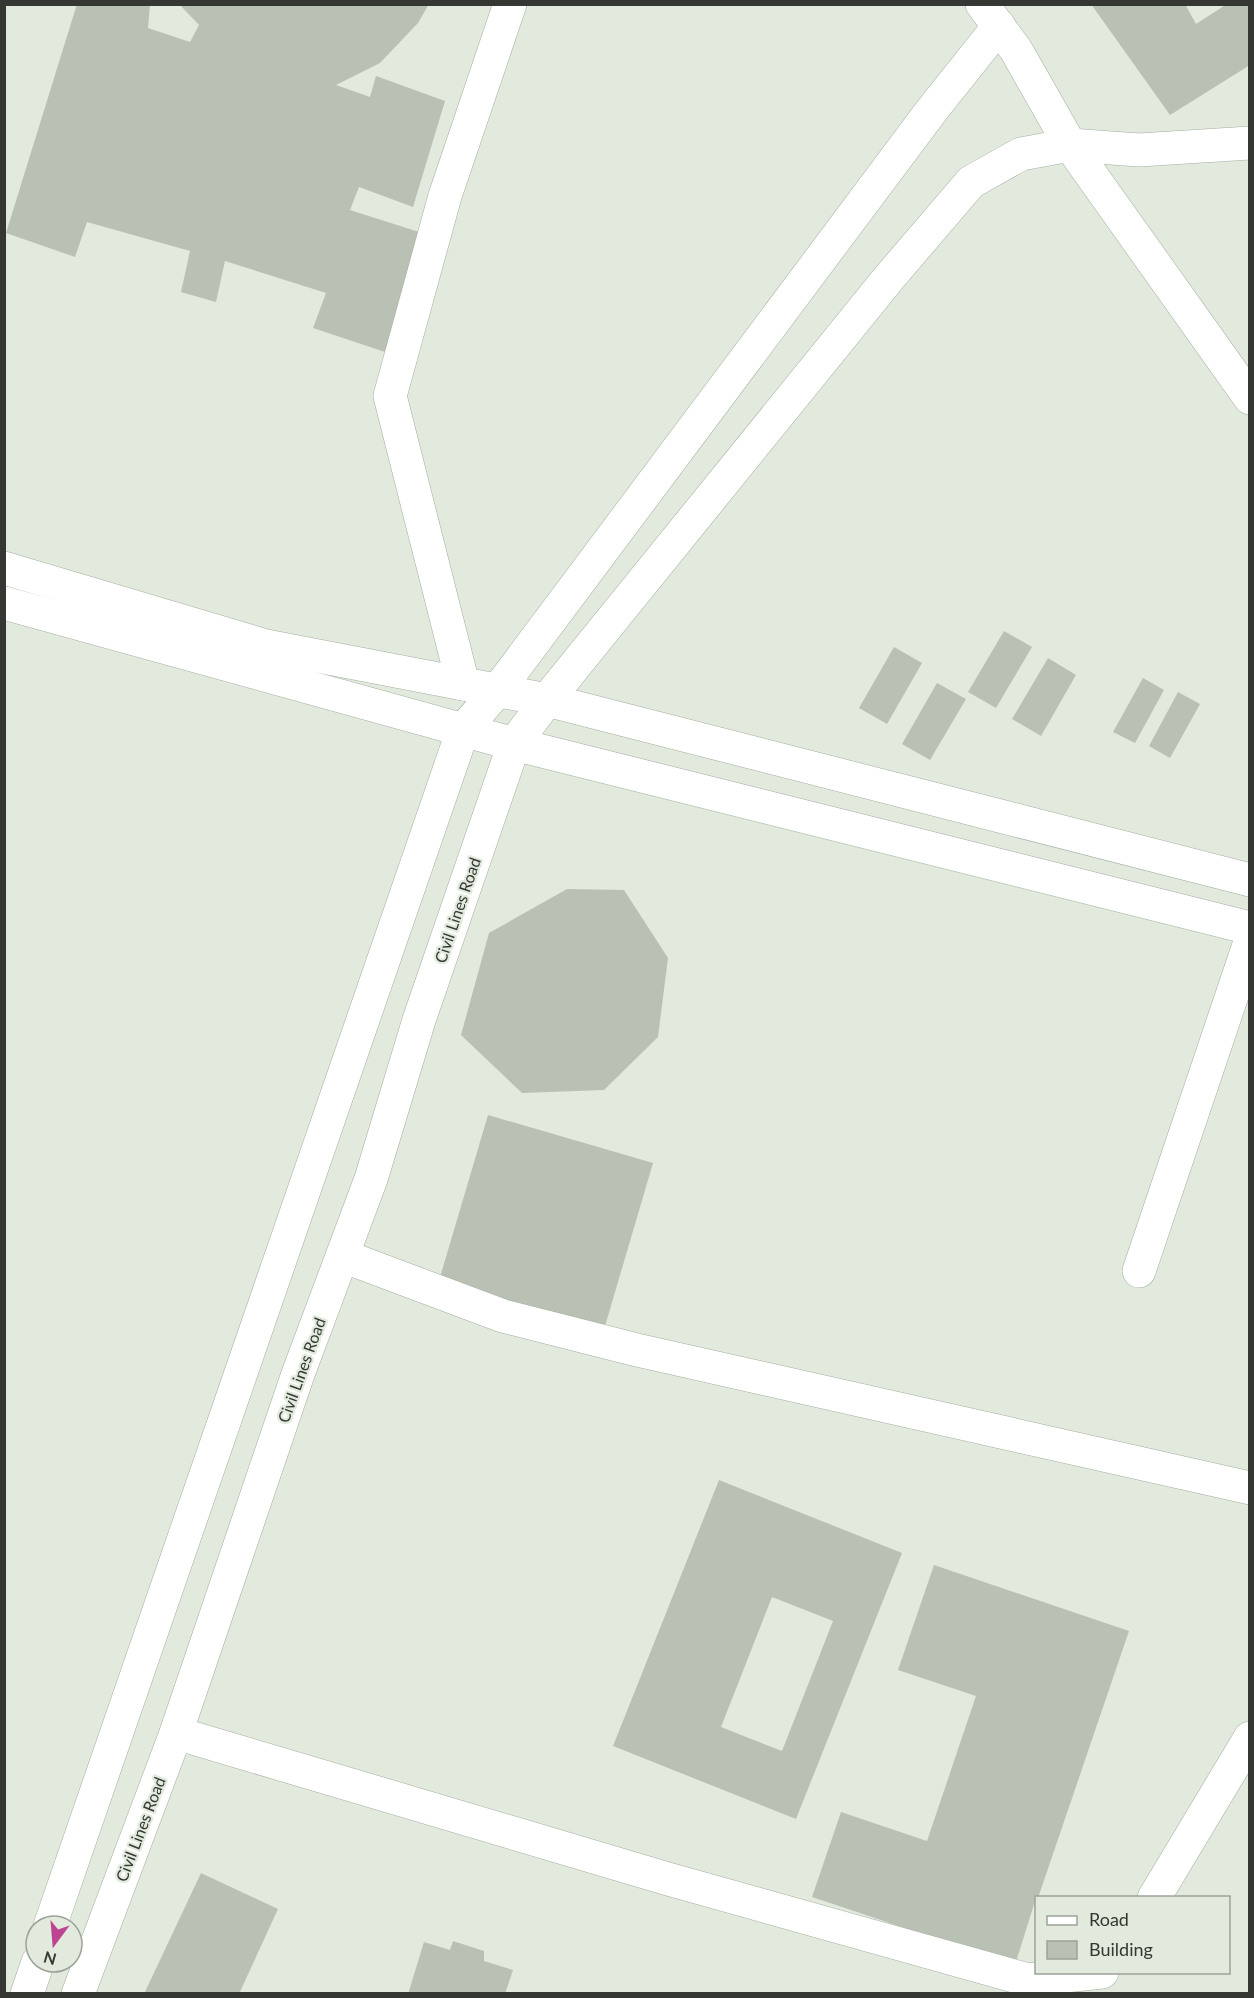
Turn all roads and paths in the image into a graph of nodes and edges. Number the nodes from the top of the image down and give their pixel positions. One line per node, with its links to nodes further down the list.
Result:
1 (510, 4): 8 (street)
2 (991, 15): 4 (street); 9 (street)
3 (1250, 143): 4 (street, Civil Lines Road)
4 (1070, 145): 5 (street); 10 (street, Civil Lines Road)
5 (1250, 399)
6 (4, 568): 8 (street)
7 (4, 603): 11 (street)
8 (463, 684): 9 (street)
9 (498, 690): 10 (street); 11 (street)
10 (547, 700): 12 (street, Civil Lines Road); 13 (street)
11 (463, 730): 12 (street); 22 (street)
12 (514, 744): 14 (street); 16 (street, Civil Lines Road)
13 (1250, 880)
14 (1250, 928)
15 (1250, 942): 17 (street)
16 (342, 1256): 18 (street); 19 (street, Civil Lines Road)
17 (1140, 1271)
18 (1250, 1488)
19 (176, 1733): 24 (street); 26 (street, Civil Lines Road)
20 (1250, 1738): 21 (street)
21 (1155, 1896)
22 (54, 1914)
23 (34, 1974): 25 (street)
24 (1084, 1974)
25 (27, 1994)
26 (78, 1994)

